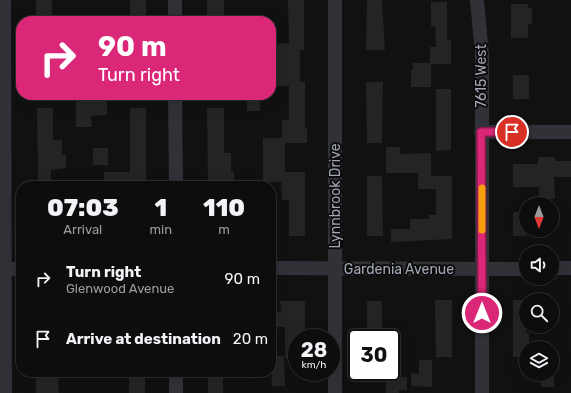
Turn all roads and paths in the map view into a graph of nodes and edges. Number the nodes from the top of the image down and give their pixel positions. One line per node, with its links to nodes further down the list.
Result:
1 (4, 0): 14 (street)
2 (175, 0): 5 (street)
3 (335, 0): 16 (street, Lynnbrook Drive)
4 (477, 0): 7 (street, 7615 West)
5 (175, 16)
6 (176, 100): 9 (street)
7 (481, 132): 8 (street); 17 (street, 7615 West)
8 (571, 132)
9 (176, 181)
10 (276, 268): 16 (street, Gardenia Avenue)
11 (519, 268): 17 (street, Gardenia Avenue)
12 (559, 268): 13 (street)
13 (571, 268)
14 (3, 269): 15 (street); 19 (street)
15 (16, 269)
16 (335, 269): 17 (street, Gardenia Avenue); 21 (street, Lynnbrook Drive)
17 (482, 269): 22 (street, 7615 West)
18 (176, 377): 20 (street)
19 (5, 393)
20 (176, 393)
21 (335, 393)
22 (482, 393)

